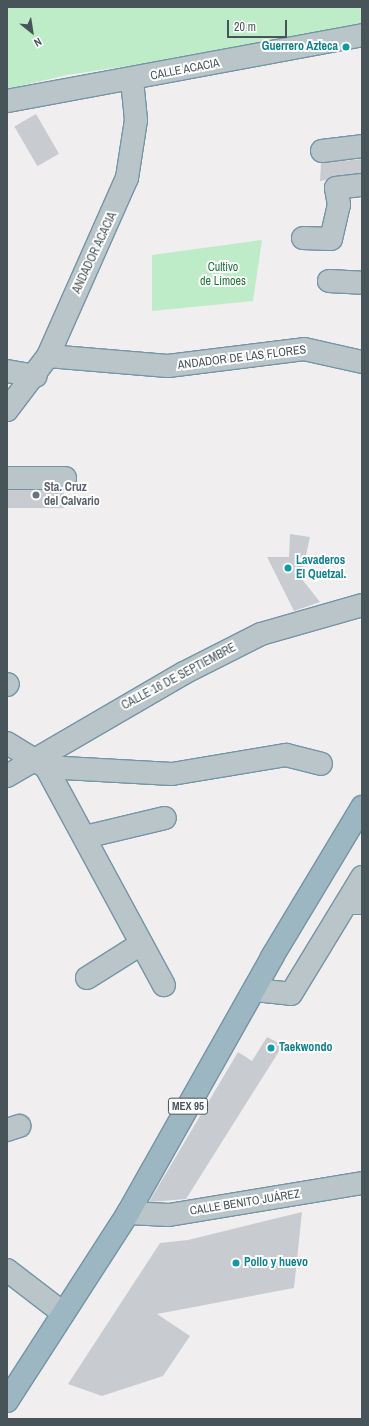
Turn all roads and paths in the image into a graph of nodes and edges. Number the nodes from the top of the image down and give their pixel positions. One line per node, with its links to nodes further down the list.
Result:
1 (362, 35): 2 (street, CALLE ACACIA)
2 (132, 80): 3 (street, CALLE ACACIA); 10 (street, ANDADOR ACACIA)
3 (7, 101)
4 (362, 146): 5 (street)
5 (322, 151)
6 (362, 185): 7 (street)
7 (303, 238)
8 (329, 281): 9 (street)
9 (362, 283)
10 (48, 356): 11 (street, ANDADOR DE LAS FLORES); 13 (street, ANDADOR ACACIA)
11 (362, 362)
12 (7, 371): 13 (street)
13 (36, 376): 14 (street, ANDADOR ACACIA)
14 (7, 410)
15 (7, 478): 16 (street)
16 (65, 478)
17 (362, 605): 19 (street, CALLE 16 DE SEPTIEMBRE)
18 (7, 743): 19 (street)
19 (38, 763): 20 (street); 21 (street, CALLE 16 DE SEPTIEMBRE); 24 (street)
20 (321, 764)
21 (7, 776)
22 (362, 807): 30 (highway, MEX 95)
23 (165, 818): 24 (street)
24 (85, 837): 27 (street)
25 (362, 877): 26 (street)
26 (355, 903): 30 (street)
27 (141, 944): 28 (street); 29 (street)
28 (87, 978)
29 (164, 985)
30 (255, 990): 32 (highway, MEX 95)
31 (362, 1183): 32 (street, CALLE BENITO JUÁREZ)
32 (128, 1213): 34 (highway, MEX 95)
33 (7, 1270): 34 (street)
34 (63, 1313): 35 (highway, MEX 95)
35 (7, 1401)

